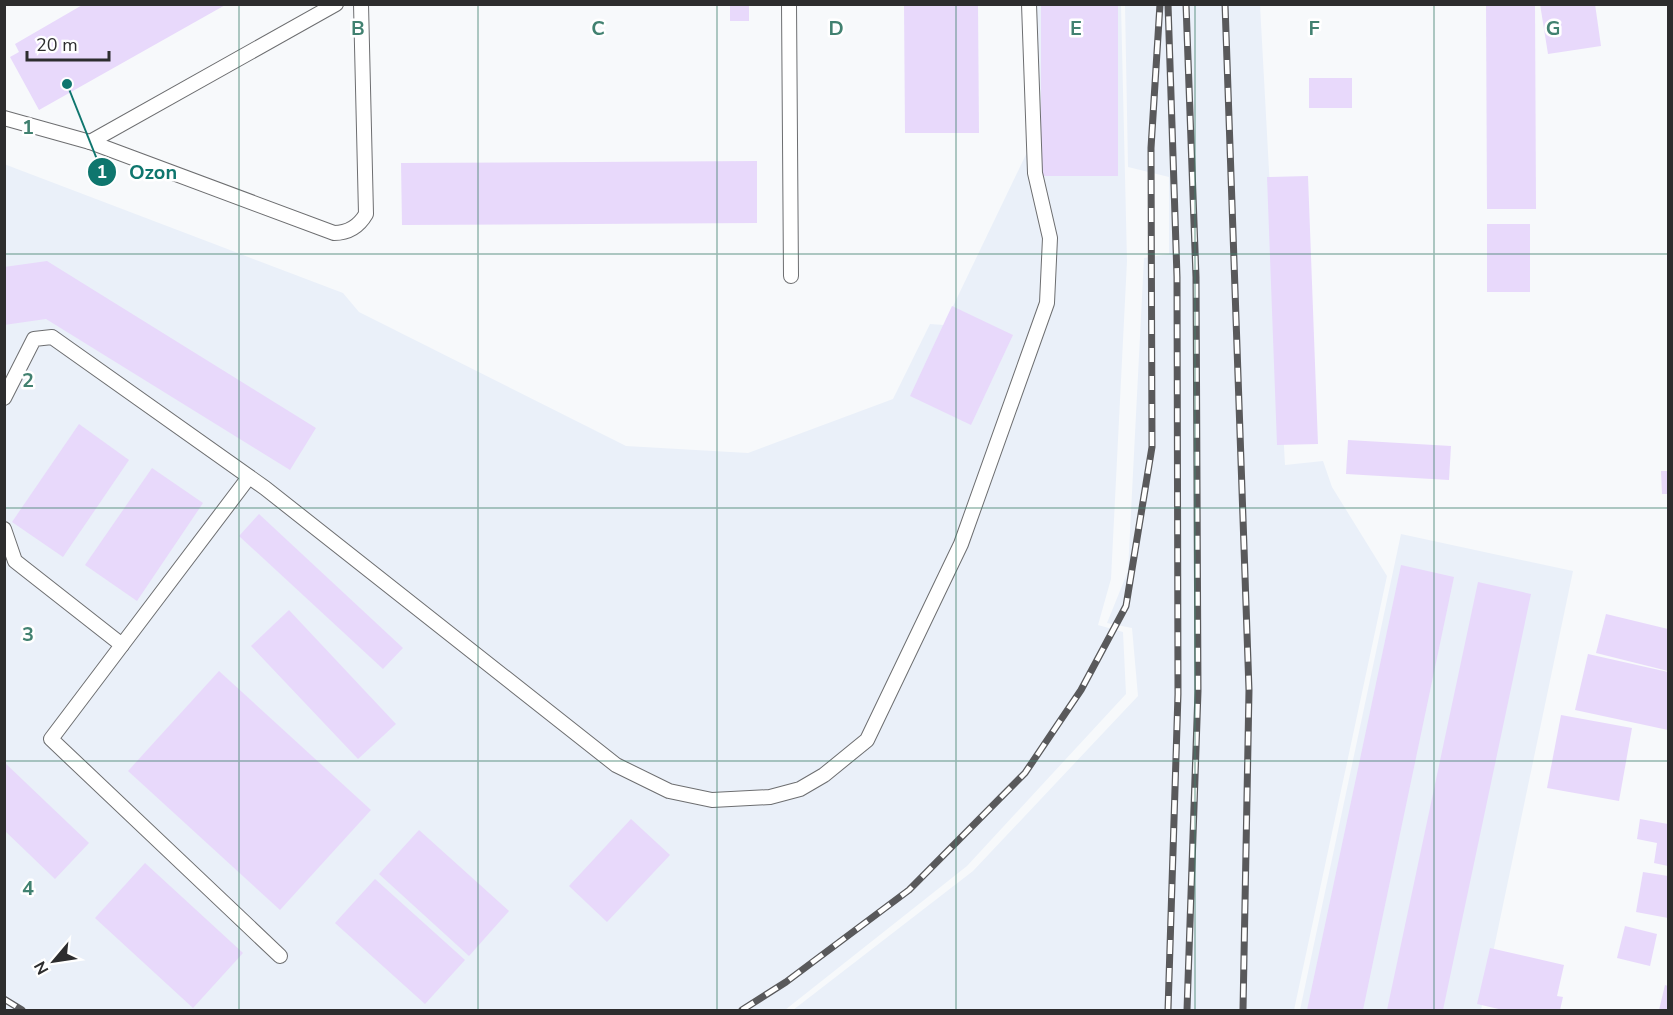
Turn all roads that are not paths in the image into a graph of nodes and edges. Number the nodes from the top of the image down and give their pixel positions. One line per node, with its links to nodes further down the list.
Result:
1 (336, 4): 6 (lane)
2 (362, 4): 6 (lane)
3 (789, 4): 7 (lane)
4 (1029, 4): 9 (lane)
5 (4, 118): 6 (lane)
6 (90, 142)
7 (791, 276)
8 (4, 398): 9 (lane)
9 (249, 477): 11 (lane)
10 (4, 529): 11 (lane)
11 (122, 645): 12 (lane)
12 (280, 956)

